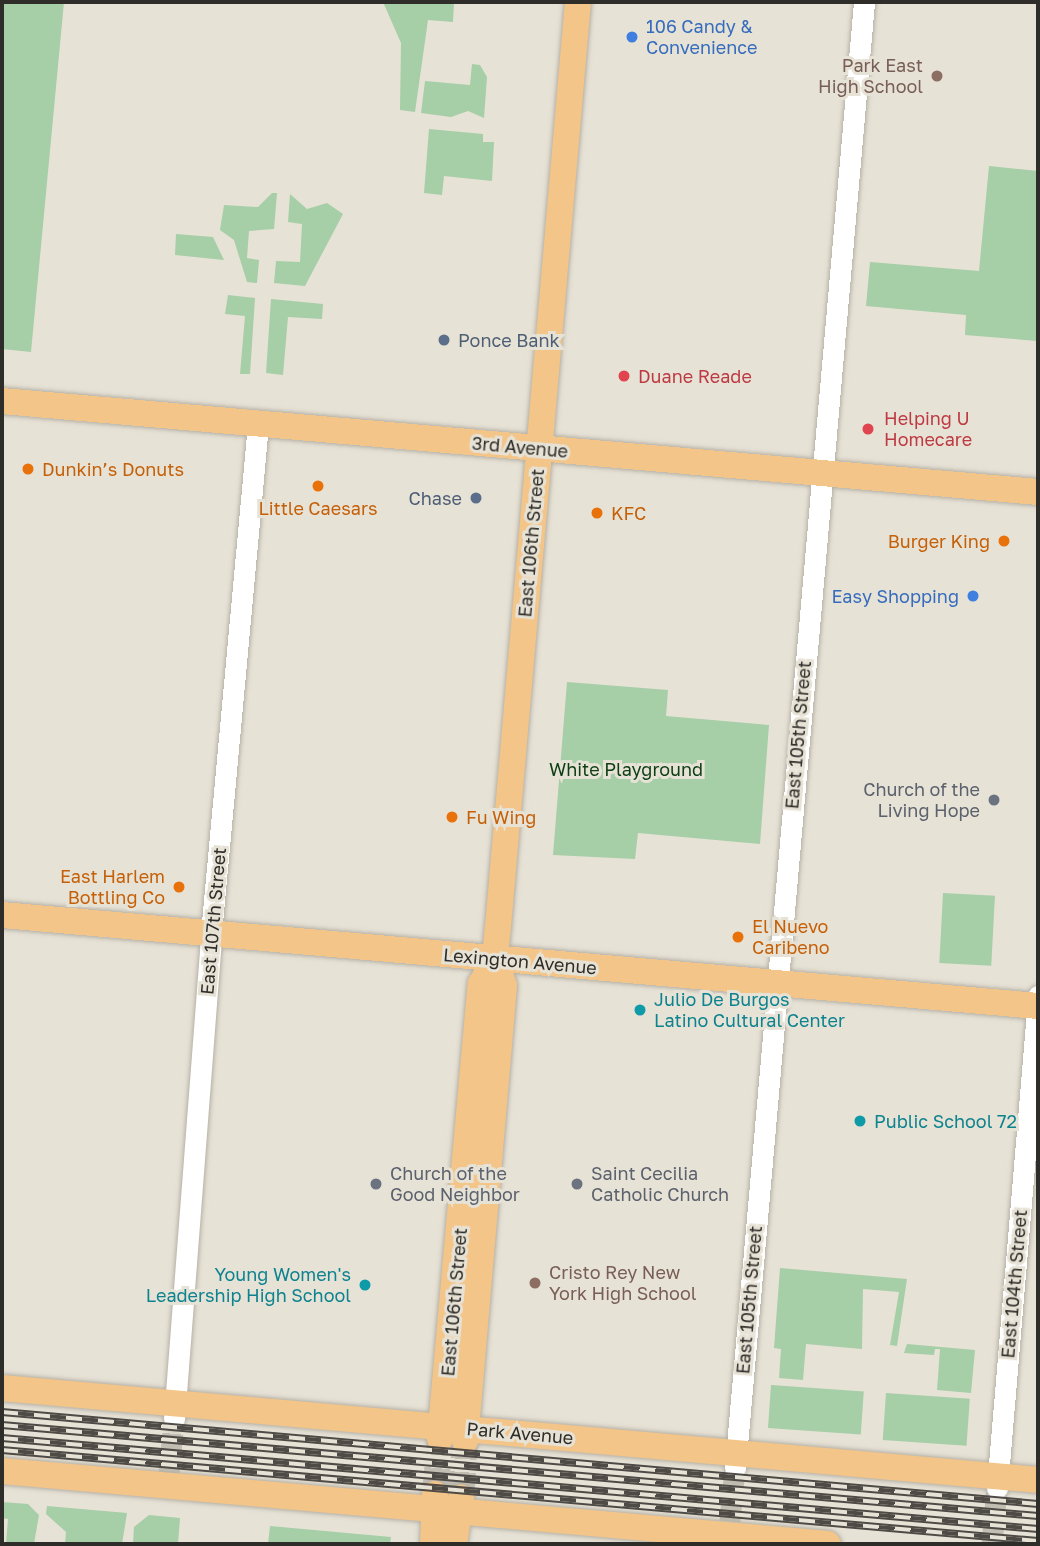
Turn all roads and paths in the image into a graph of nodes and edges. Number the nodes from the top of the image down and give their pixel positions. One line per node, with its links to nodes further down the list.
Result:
1 (578, 2): 5 (main road, East 106th Street)
2 (864, 2): 6 (street, East 105th Street)
3 (2, 401): 4 (main road, 3rd Avenue)
4 (258, 424): 5 (main road, 3rd Avenue); 9 (street, East 107th Street)
5 (539, 449): 6 (main road, 3rd Avenue); 10 (main road, East 106th Street)
6 (822, 473): 7 (main road, 3rd Avenue); 11 (street, East 105th Street)
7 (1038, 492)
8 (2, 915): 9 (main road, Lexington Avenue)
9 (211, 933): 10 (main road, Lexington Avenue); 15 (street, East 107th Street)
10 (495, 959): 11 (main road, Lexington Avenue); 16 (main road, East 106th Street)
11 (775, 983): 13 (main road, Lexington Avenue); 17 (street, East 105th Street)
12 (1038, 996): 13 (street, East 104th Street)
13 (1038, 1006): 20 (street, East 104th Street)
14 (2, 1388): 15 (main road, Park Avenue)
15 (174, 1411): 16 (main road, Park Avenue)
16 (453, 1434): 17 (main road, Park Avenue)
17 (736, 1461): 20 (main road, Park Avenue)
18 (2, 1471): 21 (main road)
19 (1038, 1480): 20 (main road, Park Avenue)
20 (997, 1482)
21 (447, 1504): 22 (main road); 23 (main road); 24 (main road)
22 (433, 1544)
23 (454, 1544)
24 (828, 1544)

